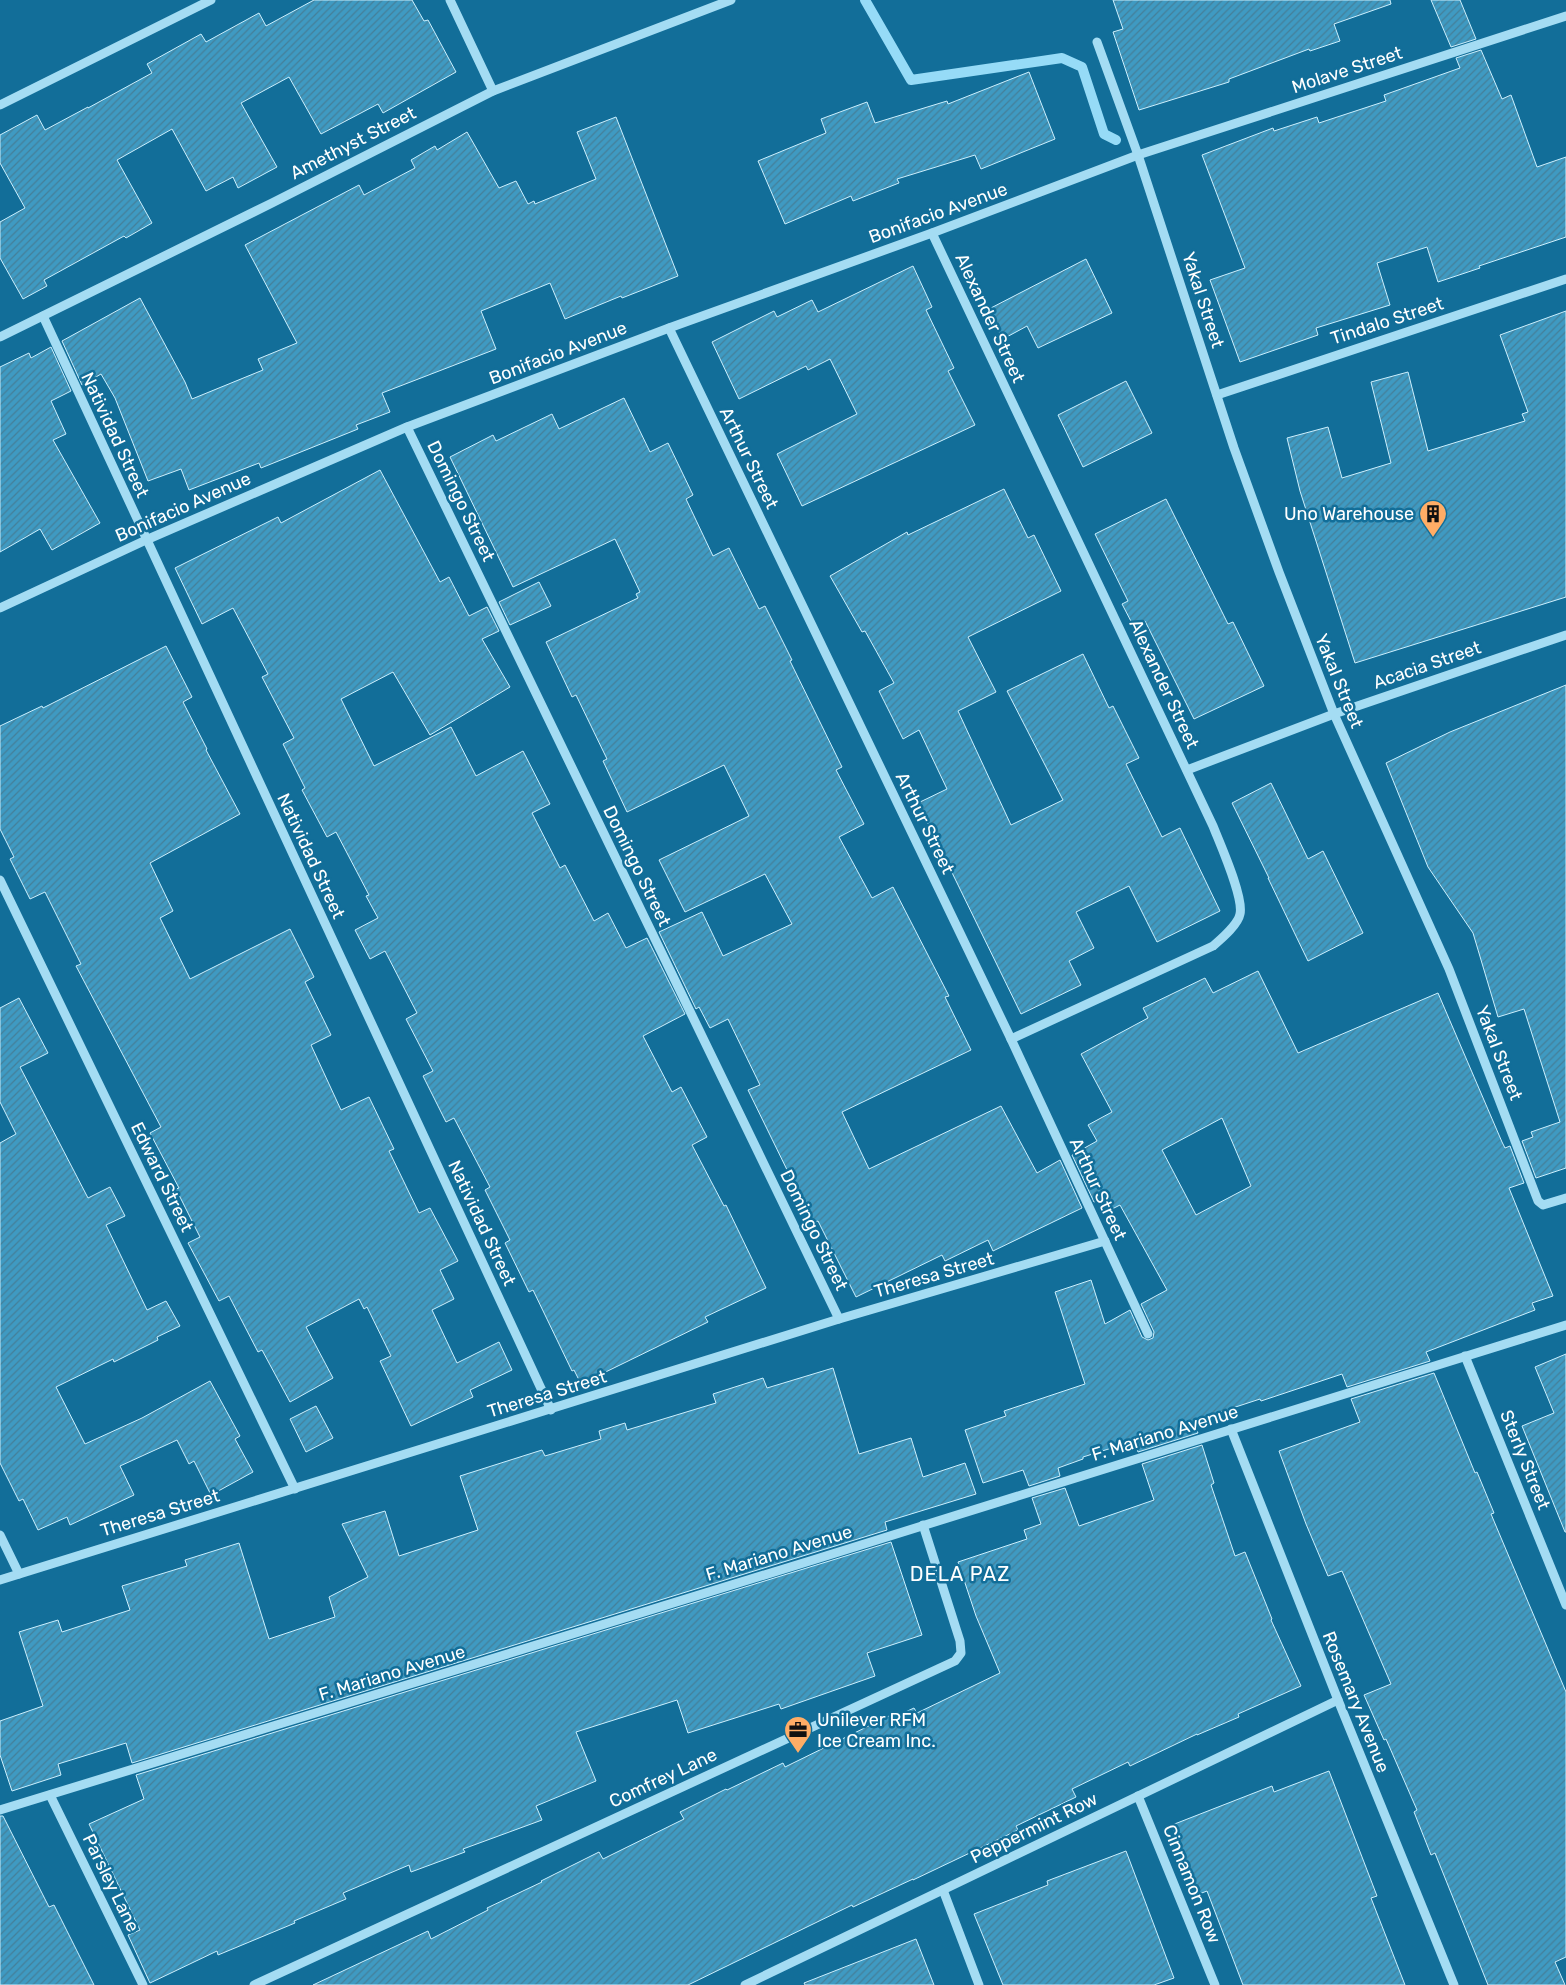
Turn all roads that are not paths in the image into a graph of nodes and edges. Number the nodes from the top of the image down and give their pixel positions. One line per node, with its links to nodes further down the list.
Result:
1 (211, 0): 7 (street)
2 (450, 0): 6 (street)
3 (731, 0): 6 (street, Amethyst Street)
4 (1566, 16): 8 (street, Molave Street)
5 (1097, 42): 8 (street, Yakal Street)
6 (493, 90): 11 (street, Amethyst Street)
7 (0, 105)
8 (1138, 155): 9 (street, Bonifacio Avenue); 14 (street, Yakal Street)
9 (932, 233): 12 (street, Bonifacio Avenue); 20 (street, Alexander Street)
10 (1566, 279): 14 (street, Tindalo Street)
11 (43, 316): 13 (street, Amethyst Street); 16 (street, Natividad Street)
12 (669, 328): 15 (street, Bonifacio Avenue); 22 (street, Arthur Street)
13 (0, 337)
14 (1217, 395): 19 (street, Yakal Street)
15 (406, 427): 16 (street, Bonifacio Avenue); 25 (street, Domingo Street)
16 (146, 540): 17 (street, Bonifacio Avenue); 29 (street, Natividad Street)
17 (0, 608)
18 (1566, 635): 19 (street, Acacia Street)
19 (1334, 714): 20 (street, Acacia Street); 23 (street, Yakal Street)
20 (1187, 770): 22 (street, Alexander Street)
21 (0, 880): 31 (street, Edward Street)
22 (1011, 1040): 24 (street, Arthur Street)
23 (1566, 1198)
24 (1105, 1241): 25 (street, Theresa Street); 27 (street, Arthur Street)
25 (839, 1319): 29 (street, Theresa Street)
26 (1566, 1325): 28 (street, F. Mariano Avenue)
27 (1148, 1334)
28 (1465, 1356): 30 (street, F. Mariano Avenue); 36 (street, Sterly Street)
29 (551, 1410): 31 (street, Theresa Street)
30 (1231, 1429): 32 (street, F. Mariano Avenue); 37 (street, Rosemary Avenue)
31 (295, 1489): 34 (street, Theresa Street)
32 (923, 1525): 38 (street, F. Mariano Avenue); 43 (street, Comfrey Lane)
33 (0, 1535): 34 (street)
34 (19, 1574): 35 (street, Theresa Street)
35 (0, 1580)
36 (1566, 1605)
37 (1338, 1700): 39 (street, Peppermint Row); 47 (street, Rosemary Avenue)
38 (50, 1795): 40 (street, F. Mariano Avenue); 42 (street, Parsley Lane)
39 (1138, 1796): 41 (street, Peppermint Row); 46 (street, Cinnamon Row)
40 (0, 1810)
41 (943, 1890): 44 (street, Peppermint Row); 45 (street)
42 (144, 1985)
43 (254, 1985)
44 (745, 1985)
45 (979, 1985)
46 (1215, 1985)
47 (1454, 1985)

